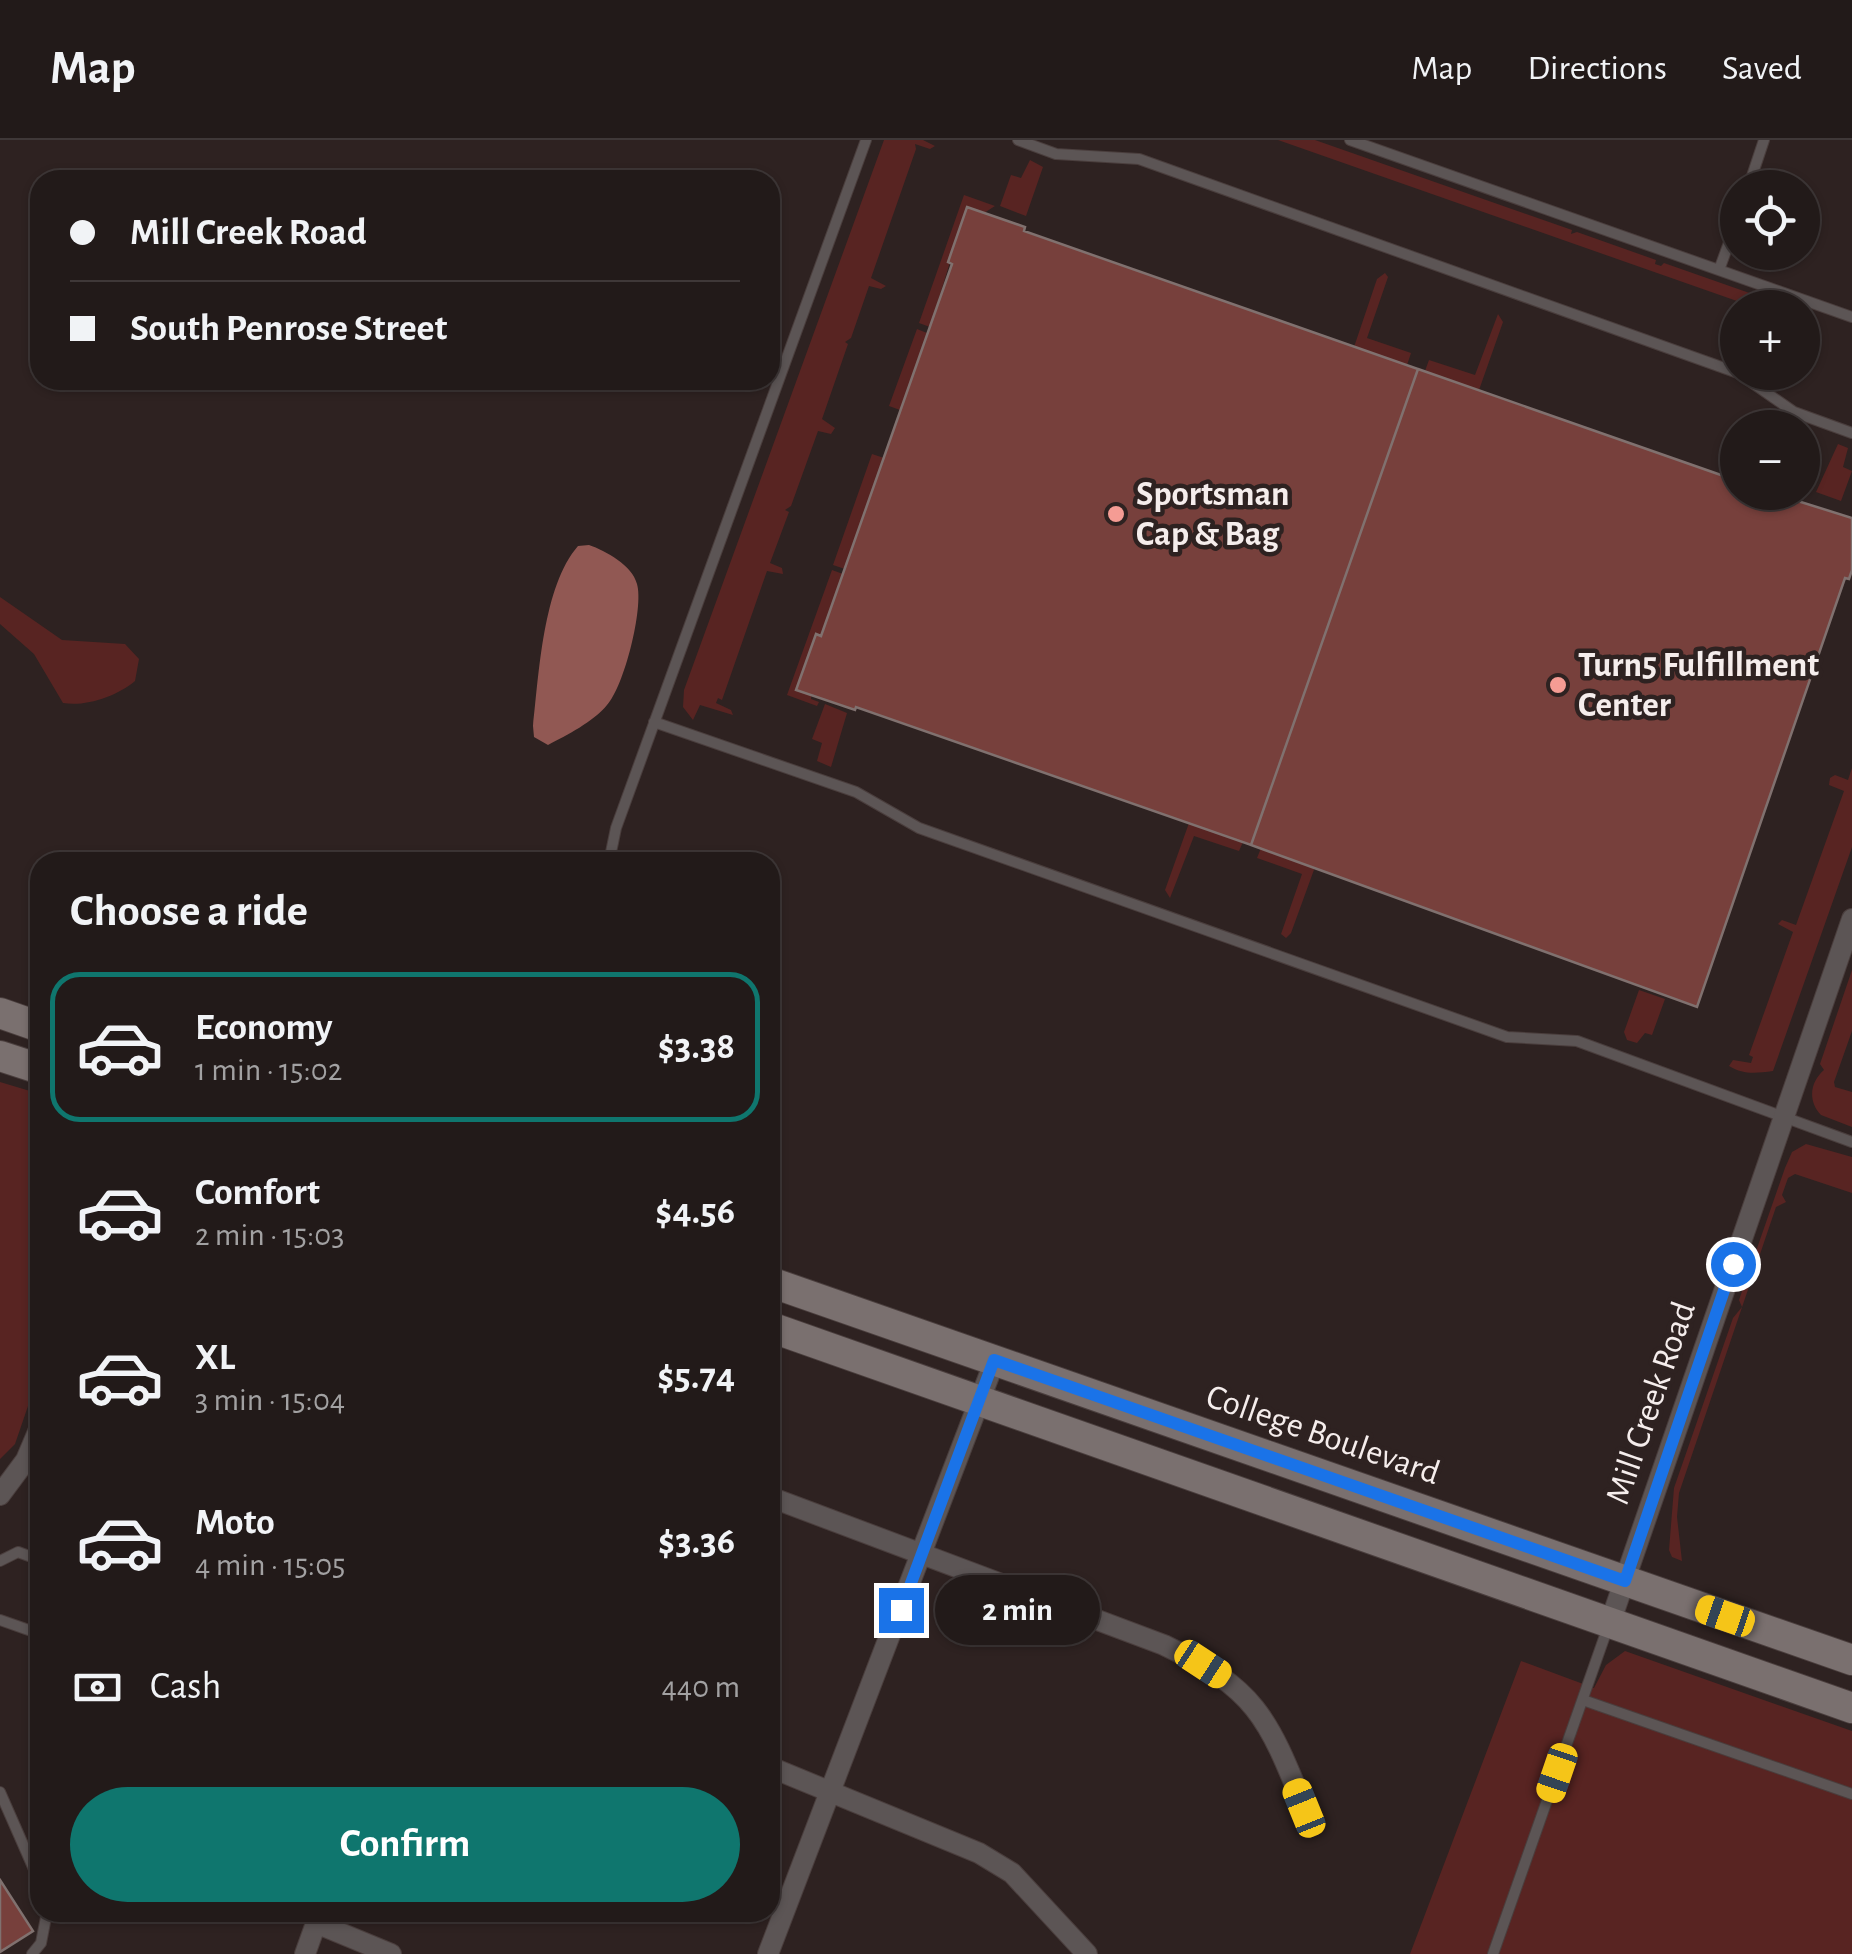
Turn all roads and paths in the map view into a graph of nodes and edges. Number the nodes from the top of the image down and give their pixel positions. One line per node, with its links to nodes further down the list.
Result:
1 (866, 140): 8 (lane)
2 (1018, 140): 10 (lane)
3 (1350, 140): 6 (lane)
4 (1764, 140): 5 (lane)
5 (1754, 170)
6 (1719, 270): 7 (lane)
7 (1852, 316)
8 (780, 376)
9 (775, 390): 11 (lane)
10 (1852, 433)
11 (654, 722): 12 (lane); 18 (lane)
12 (611, 852)
13 (1852, 919): 18 (street, Mill Creek Road)
14 (0, 1013): 15 (main road)
15 (30, 1024)
16 (0, 1056): 17 (main road)
17 (30, 1066)
18 (1782, 1117): 19 (lane); 30 (street, Mill Creek Road)
19 (1852, 1142)
20 (780, 1285): 22 (main road, College Boulevard)
21 (780, 1331): 23 (main road)
22 (994, 1360): 23 (street); 30 (main road, College Boulevard)
23 (979, 1402): 27 (street); 32 (main road)
24 (30, 1461): 25 (street)
25 (0, 1495)
26 (780, 1500): 27 (street)
27 (922, 1554): 39 (street); 42 (street)
28 (30, 1556): 29 (lane)
29 (0, 1561)
30 (1625, 1581): 32 (street, Mill Creek Road); 34 (main road, College Boulevard)
31 (0, 1620): 33 (lane)
32 (1610, 1624): 35 (lane); 36 (main road)
33 (30, 1630)
34 (1852, 1660)
35 (1583, 1700): 40 (lane); 52 (lane)
36 (1852, 1708)
37 (780, 1772): 39 (street)
38 (0, 1792): 41 (lane)
39 (833, 1792): 50 (street); 51 (street)
40 (1852, 1794)
41 (3, 1806): 43 (lane)
42 (1304, 1808)
43 (30, 1863)
44 (44, 1922): 47 (lane)
45 (317, 1922): 48 (street)
46 (326, 1922): 49 (street)
47 (32, 1954)
48 (305, 1954)
49 (391, 1954)
50 (768, 1954)
51 (1088, 1954)
52 (1493, 1954)

